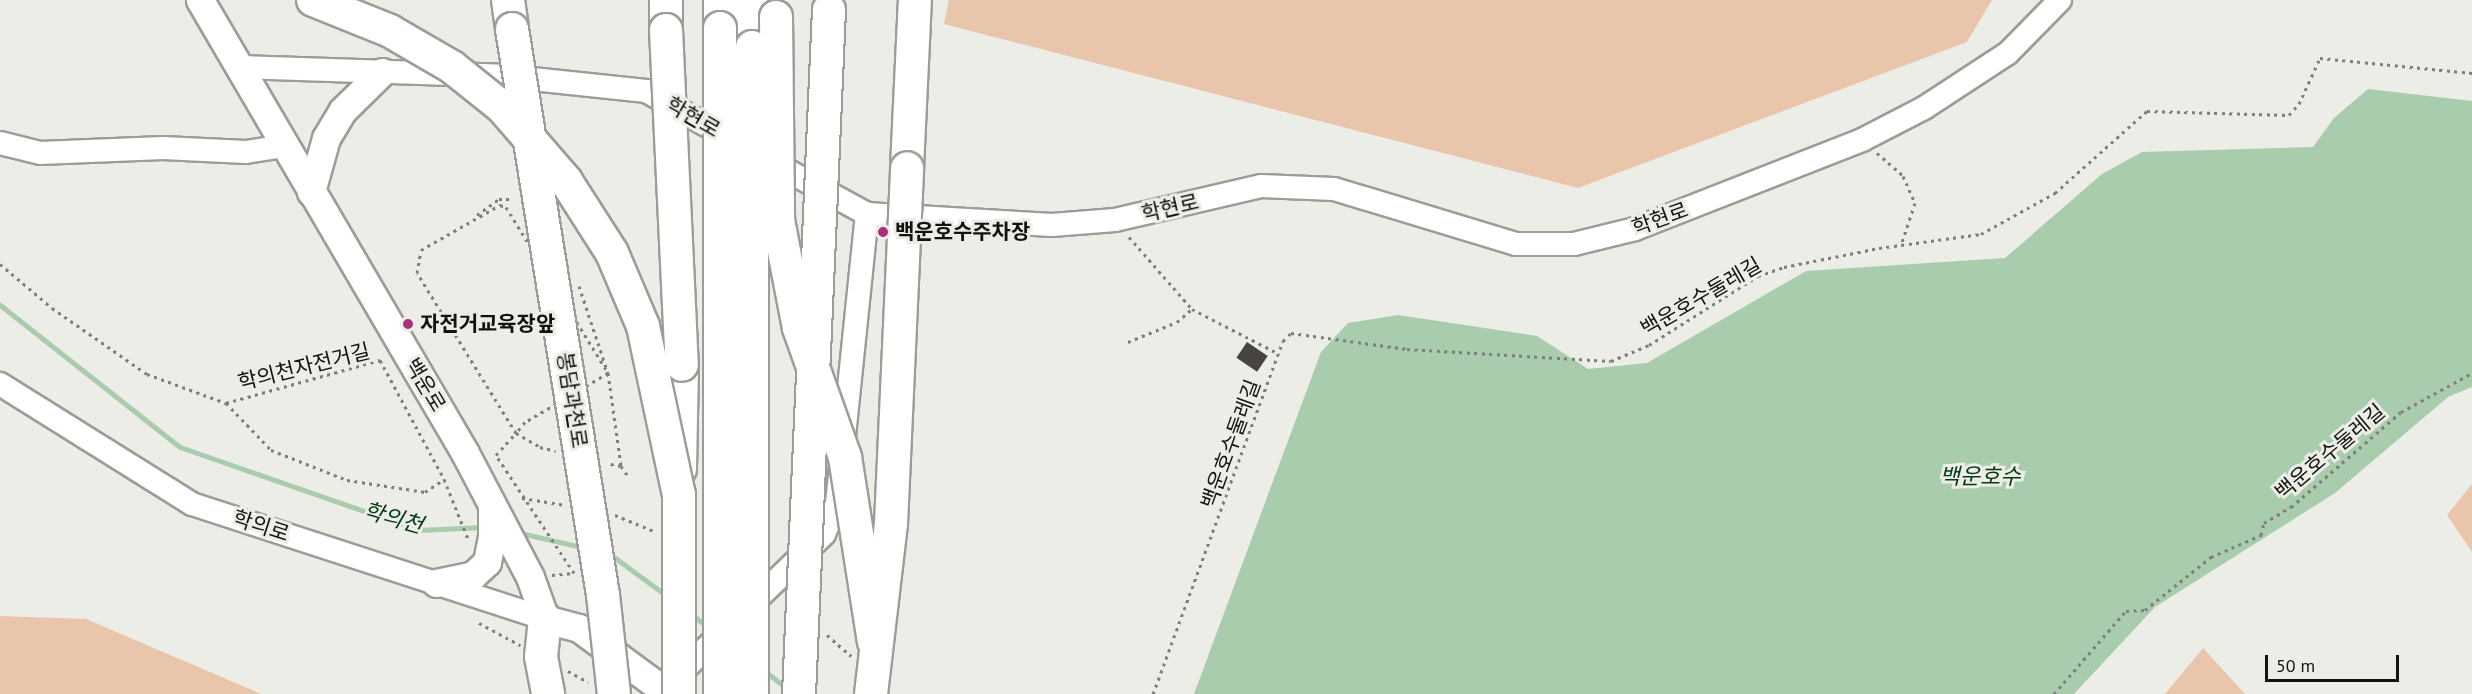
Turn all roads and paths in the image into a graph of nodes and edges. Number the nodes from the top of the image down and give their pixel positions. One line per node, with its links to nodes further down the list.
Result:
1 (200, 0): 10 (main road, 백운로)
2 (313, 0): 33 (highway, bridge)
3 (915, 0): 38 (highway, bridge)
4 (2060, 0): 13 (street, 학현로)
5 (829, 5): 44 (highway, bridge)
6 (769, 6): 38 (highway, bridge); 43 (highway, bridge)
7 (510, 14): 41 (highway, 봉담과천로, bridge)
8 (720, 14): 42 (highway, bridge)
9 (666, 15): 33 (highway, bridge)
10 (239, 67): 11 (street, 학현로); 15 (main road, 백운로)
11 (382, 72): 16 (main road); 17 (street, 학현로)
12 (2472, 73): 20 (path, 백운호수둘레길)
13 (1862, 140): 19 (street, 학현로); 20 (path)
14 (0, 143): 15 (street)
15 (285, 146): 16 (main road, 백운로)
16 (311, 192): 34 (main road, 백운로)
17 (867, 214): 19 (street, 학현로); 39 (street)
18 (477, 215): 28 (path)
19 (1115, 220): 22 (path)
20 (1901, 245): 24 (path, 백운호수둘레길)
21 (0, 264): 27 (path, 학의천자전거길)
22 (1192, 309): 23 (path); 24 (path)
23 (1128, 342)
24 (1279, 354): 46 (path, 백운호수둘레길)
25 (2472, 373): 47 (path, 백운호수둘레길)
26 (0, 384): 36 (street, 학의로)
27 (226, 403): 32 (path); 32 (path, 학의천자전거길)
28 (525, 422)
29 (496, 455): 35 (path)
30 (621, 466): 31 (path)
31 (628, 476)
32 (444, 479): 34 (path)
33 (679, 495): 39 (highway, bridge)
34 (491, 547): 36 (main road); 37 (main road, 백운로)
35 (562, 554)
36 (436, 583): 37 (street, 학의로)
37 (544, 619): 39 (main road); 40 (highway)
38 (874, 642): 45 (highway, bridge)
39 (671, 693)
40 (548, 694)
41 (614, 694)
42 (720, 694)
43 (752, 694)
44 (799, 694)
45 (871, 694)
46 (1153, 694)
47 (2054, 694)

